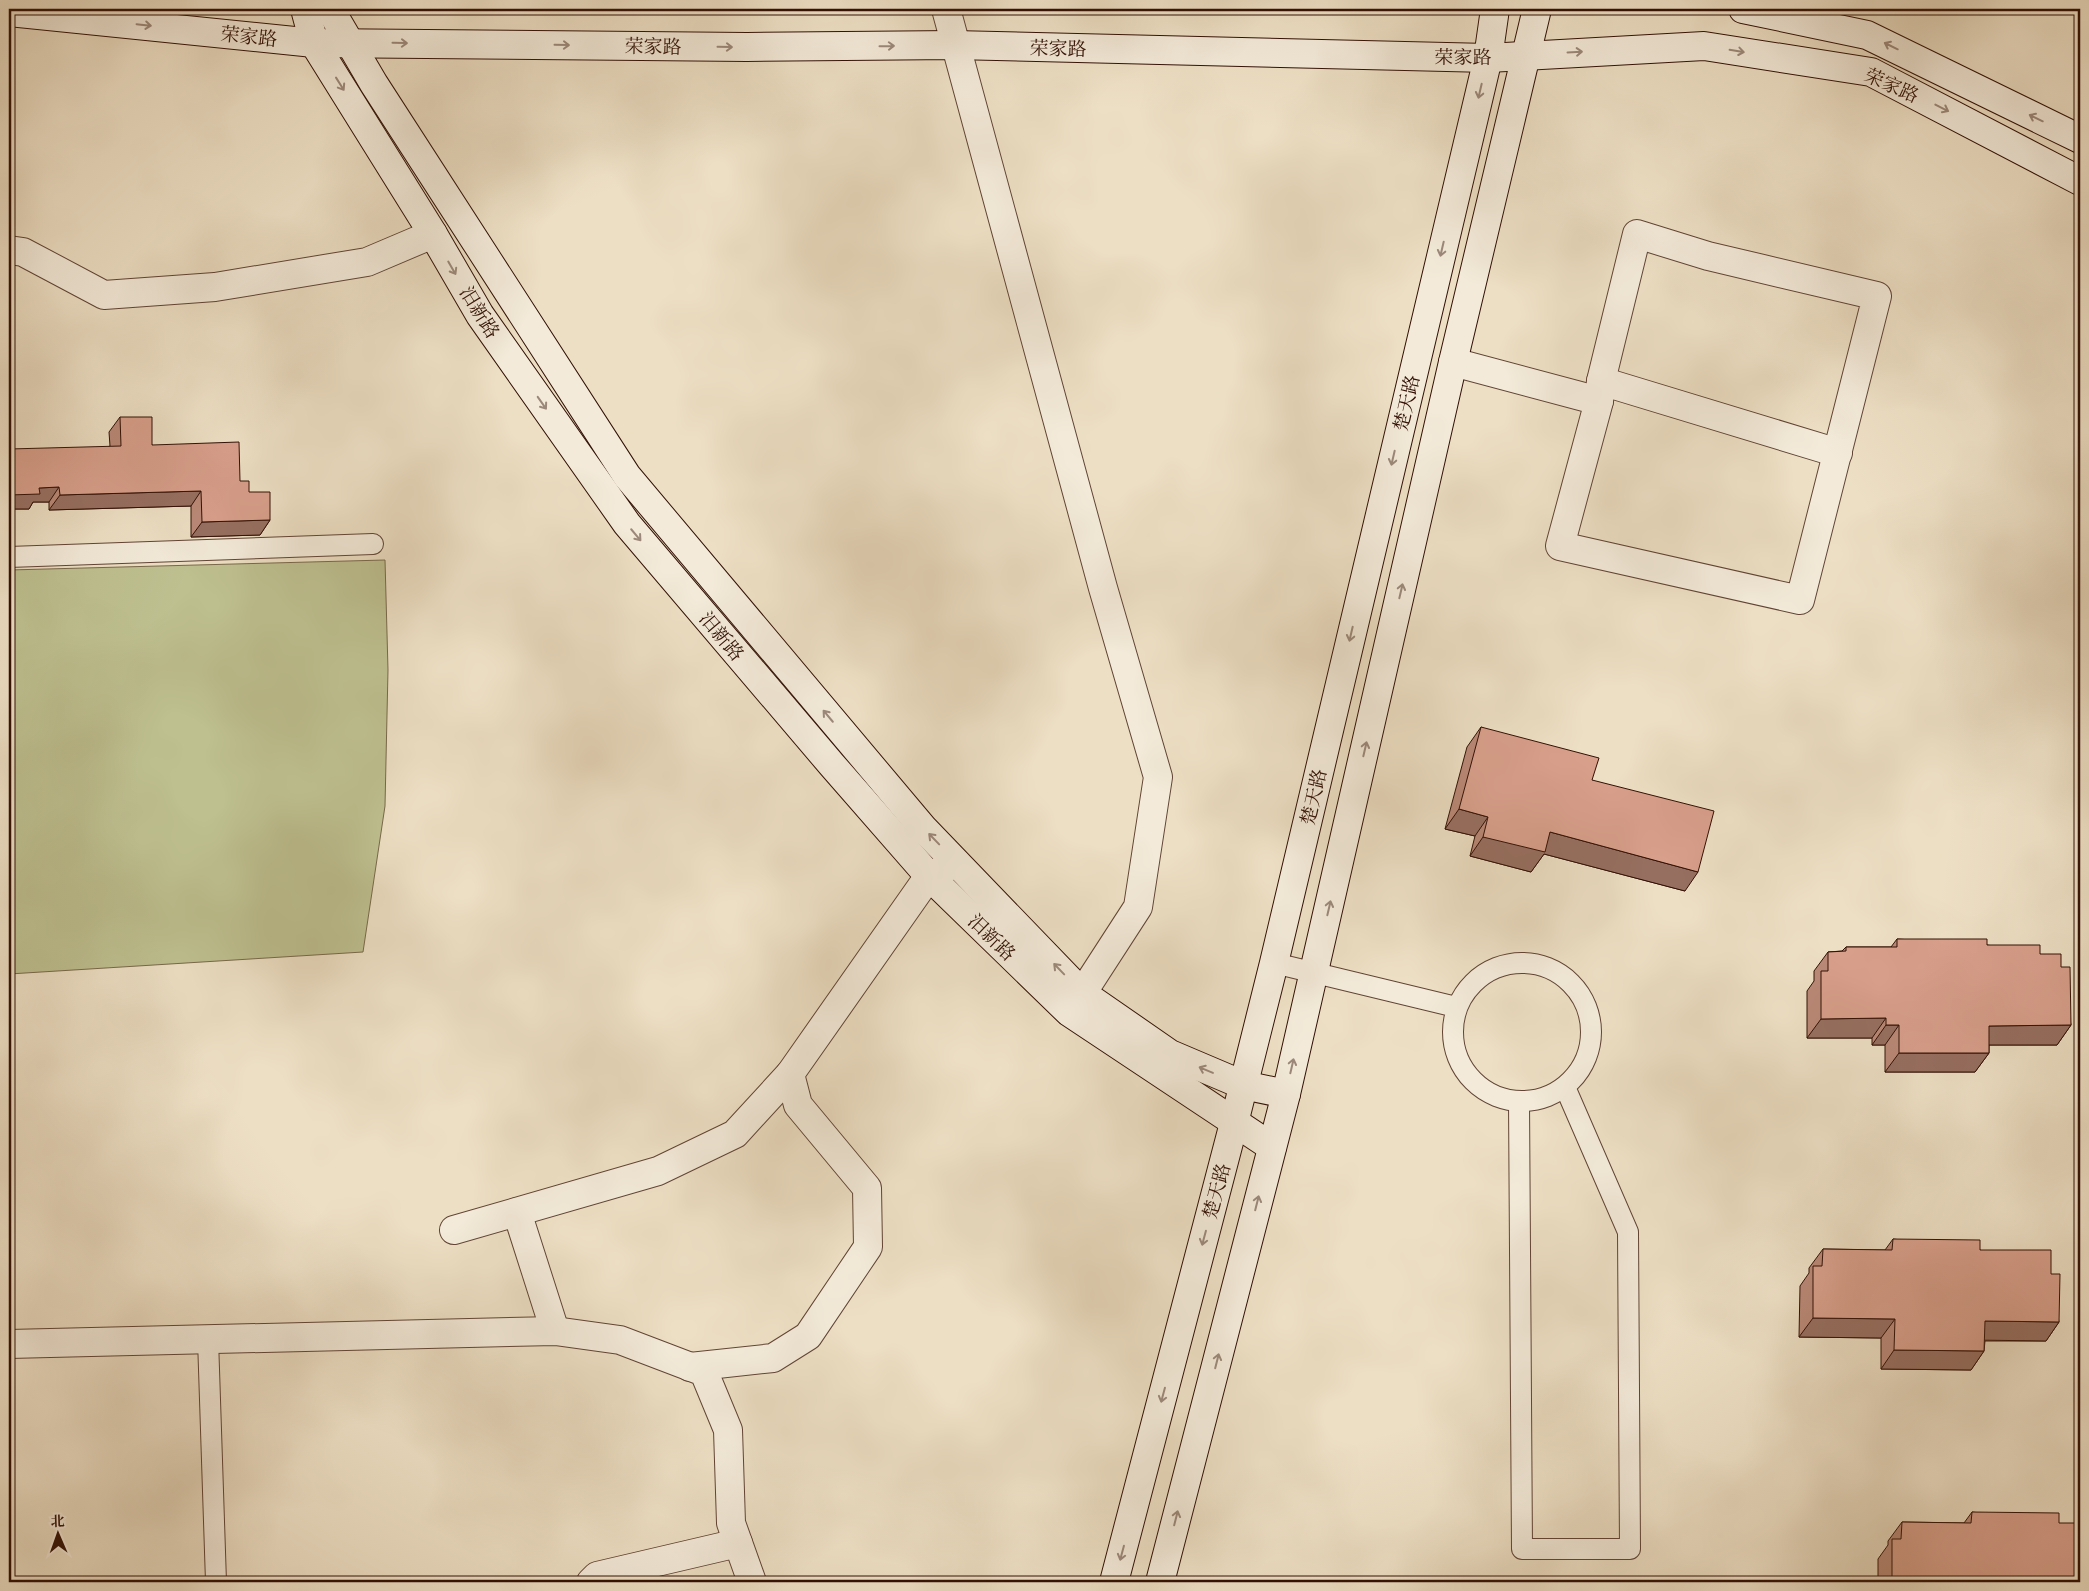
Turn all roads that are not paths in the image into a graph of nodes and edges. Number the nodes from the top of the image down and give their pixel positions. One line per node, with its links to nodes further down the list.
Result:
1 (304, 9): 8 (street, 汨新路)
2 (330, 9): 9 (street)
3 (946, 9): 10 (street)
4 (1494, 9): 12 (street, 楚天路)
5 (1537, 9): 11 (street, 楚天路)
6 (1742, 9): 13 (street, one-way to 6)
7 (9, 12): 8 (street, 荣家路, one-way to 8)
8 (314, 43): 9 (street, 荣家路); 15 (street, 汨新路, one-way to 15)
9 (351, 43): 10 (street, 荣家路, one-way to 10); 22 (street, one-way to 9)
10 (954, 45): 12 (street, 荣家路); 26 (street)
11 (1526, 55): 12 (street, 荣家路); 14 (street, 荣家路, one-way to 14); 17 (street, 楚天路)
12 (1488, 58): 24 (street, 楚天路, one-way to 24)
13 (2080, 139)
14 (2080, 181)
15 (433, 234): 16 (street); 23 (street, 汨新路, one-way to 23)
16 (9, 250)
17 (1453, 362): 18 (street); 25 (street, 楚天路, one-way to 17)
18 (1600, 391): 19 (street); 19 (street); 19 (street)
19 (1838, 453)
20 (373, 544): 21 (lane)
21 (9, 557)
22 (956, 863): 23 (street); 26 (street, one-way to 22)
23 (929, 876): 26 (street, 汨新路); 28 (street)
24 (1274, 963): 25 (lane); 29 (street, 楚天路)
25 (1314, 972): 27 (lane); 31 (street, 楚天路, one-way to 25)
26 (1076, 1003): 29 (street, one-way to 26); 33 (street, 汨新路)
27 (1456, 1007): 30 (lane); 32 (lane)
28 (790, 1074): 35 (street); 40 (street)
29 (1243, 1085): 31 (street); 33 (street, 楚天路)
30 (1565, 1087): 32 (lane); 32 (lane)
31 (1286, 1094): 34 (street, 楚天路)
32 (1519, 1101)
33 (1234, 1123): 34 (street, 汨新路); 45 (street, 楚天路, one-way to 45)
34 (1272, 1147): 46 (street, 楚天路, one-way to 34)
35 (517, 1212): 36 (street); 37 (street)
36 (454, 1230)
37 (555, 1331): 38 (street); 40 (street)
38 (208, 1339): 39 (street); 42 (lane)
39 (9, 1344)
40 (690, 1367): 41 (street)
41 (738, 1543): 43 (street); 44 (street)
42 (216, 1582)
43 (591, 1582)
44 (752, 1582)
45 (1114, 1582)
46 (1160, 1582)

